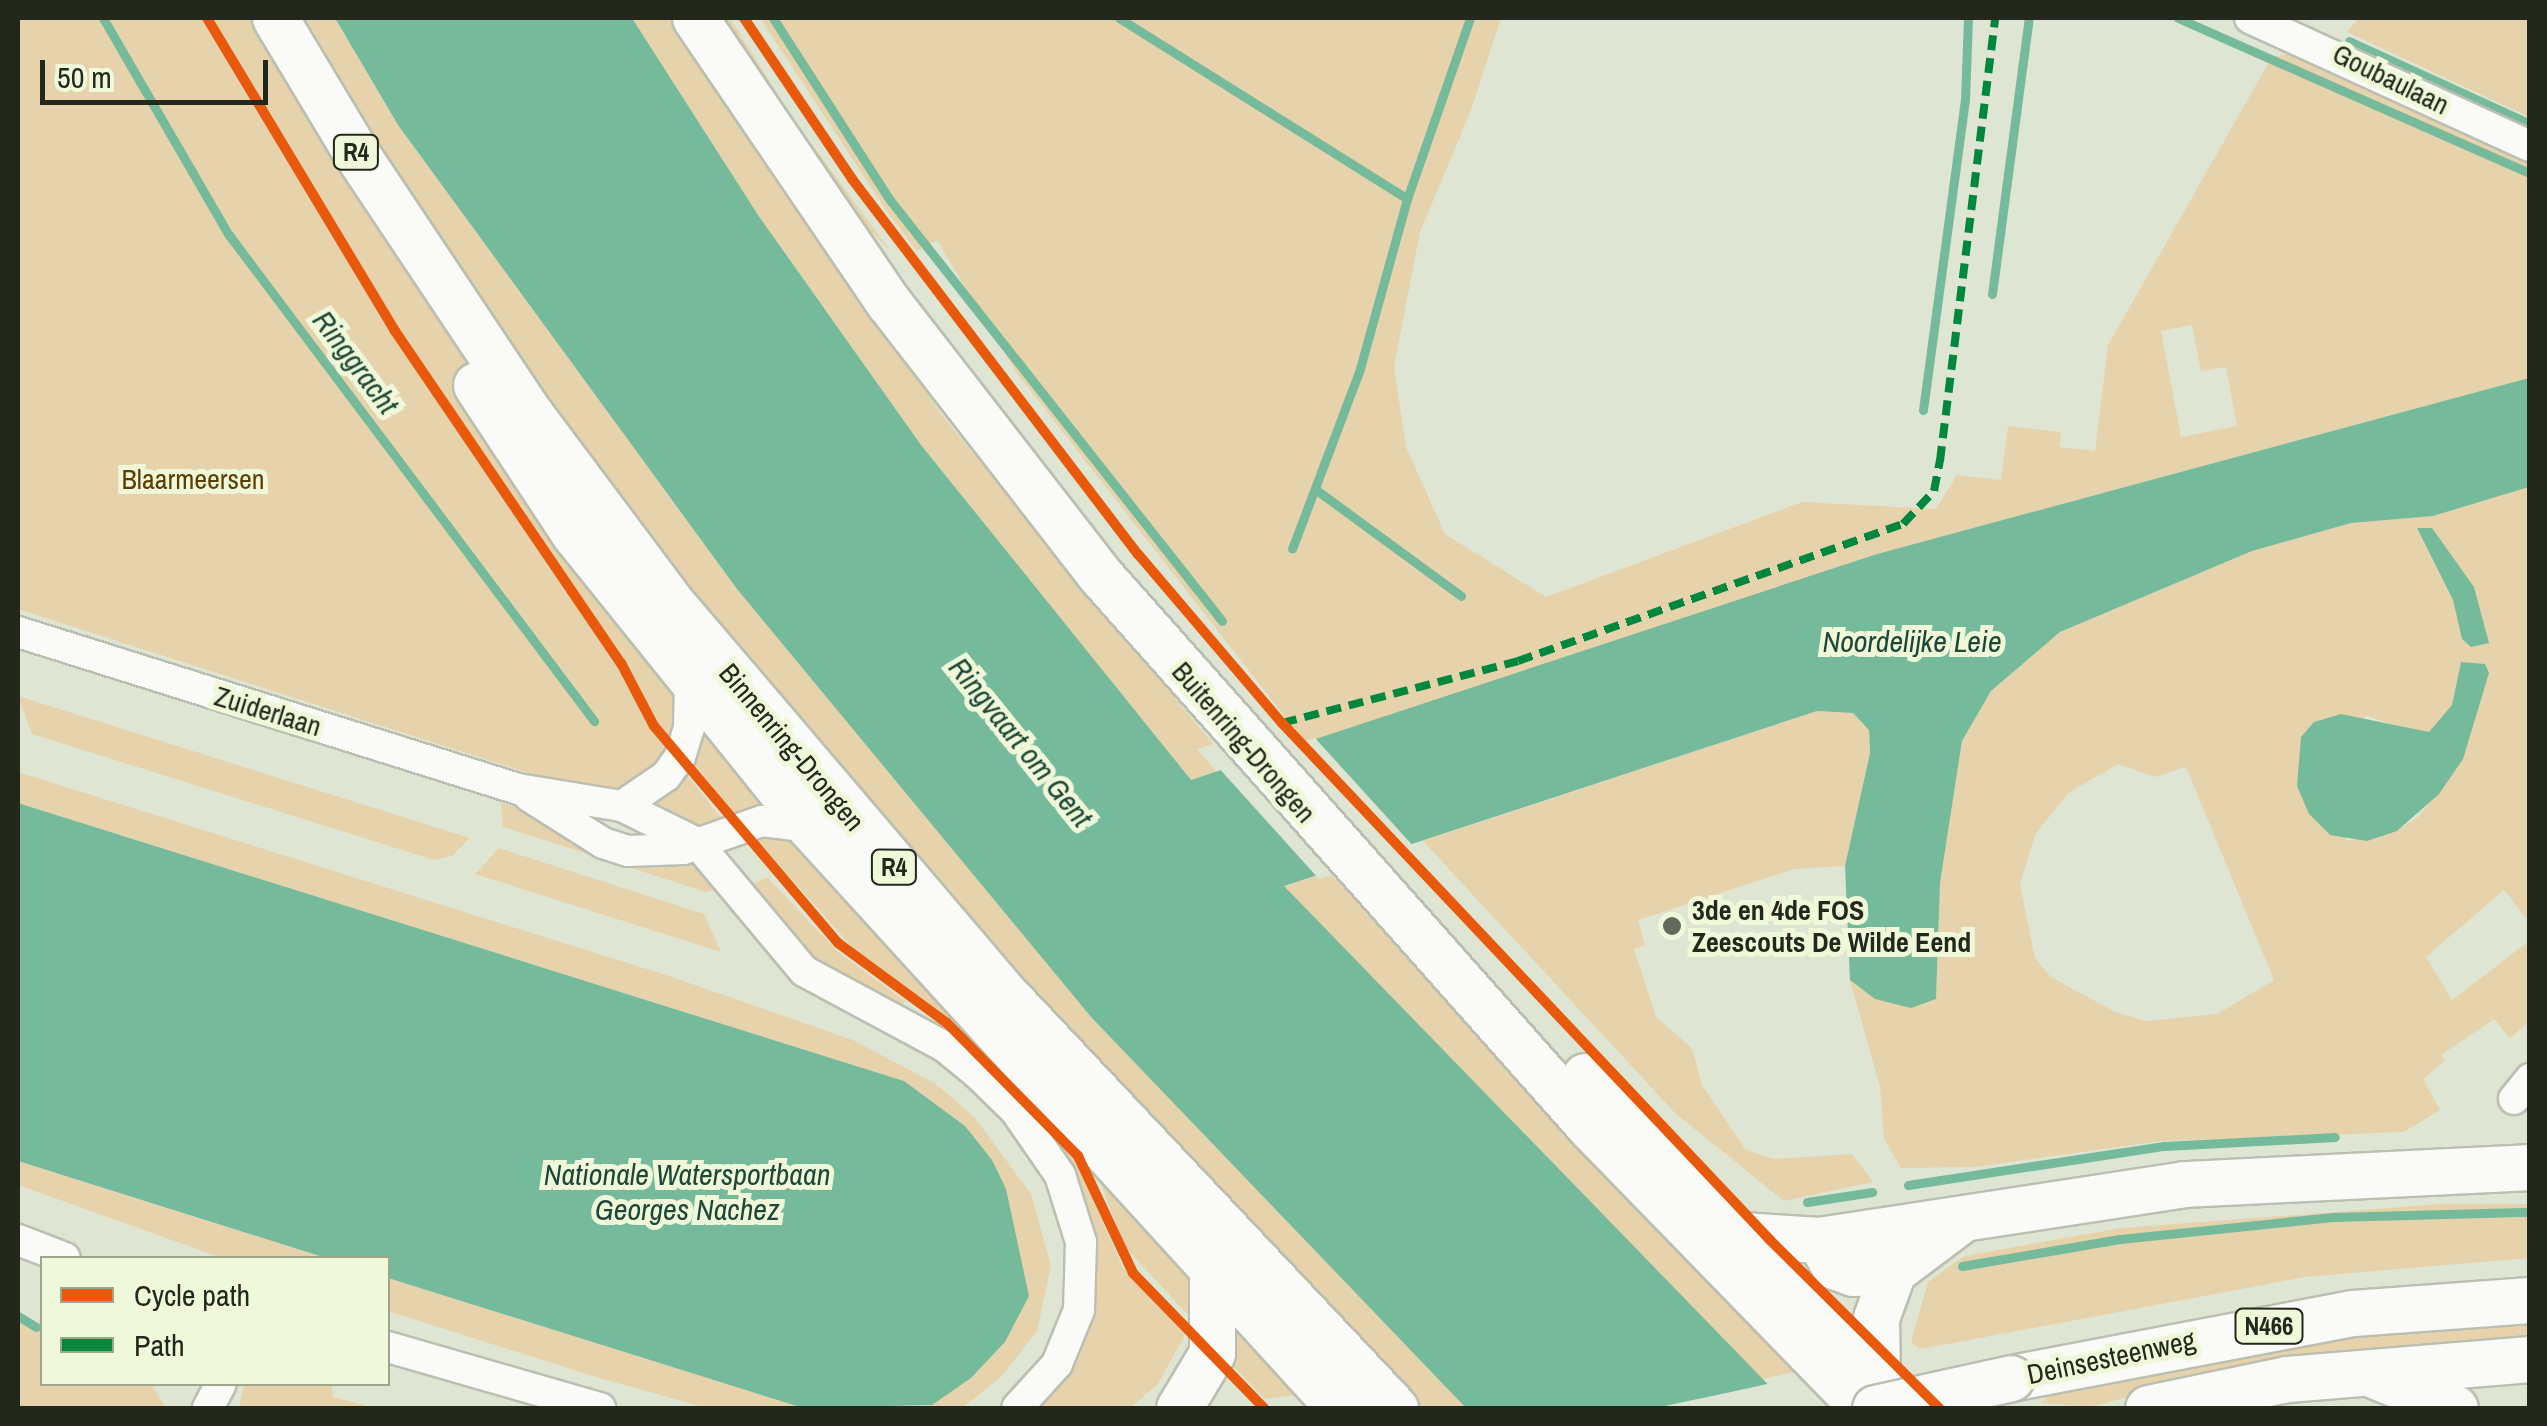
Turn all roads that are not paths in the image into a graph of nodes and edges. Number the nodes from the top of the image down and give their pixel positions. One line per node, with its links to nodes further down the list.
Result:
1 (275, 18): 5 (highway, Binnenring-Drongen / R4)
2 (696, 18): 12 (highway, Buitenring-Drongen)
3 (2250, 18): 4 (street, Goubaulaan)
4 (2530, 146)
5 (442, 284): 7 (highway); 33 (highway, Binnenring-Drongen / R4)
6 (18, 632): 8 (street, Zuiderlaan)
7 (690, 682): 9 (street); 10 (highway)
8 (518, 789): 9 (street, Zuiderlaan); 11 (street, Zuiderlaan)
9 (622, 806): 11 (street, Zuiderlaan)
10 (810, 828): 11 (street, Zuiderlaan); 20 (highway)
11 (697, 842): 30 (street, Zuiderlaan)
12 (1390, 908): 15 (highway); 27 (highway, Buitenring-Drongen)
13 (2530, 1166): 14 (highway)
14 (1967, 1217): 17 (highway); 19 (highway)
15 (1741, 1235): 17 (highway); 27 (highway)
16 (18, 1240): 18 (street)
17 (1820, 1240): 19 (highway)
18 (61, 1256)
19 (1894, 1271): 27 (highway)
20 (1212, 1273): 31 (highway); 32 (highway)
21 (2530, 1300): 27 (highway, Deinsesteenweg / N466, bridge)
22 (390, 1348): 29 (street)
23 (2530, 1359): 24 (highway, Deinsesteenweg / N466)
24 (2360, 1370): 34 (highway, Deinsesteenweg / N466); 35 (highway)
25 (193, 1386): 28 (street)
26 (219, 1386): 28 (street)
27 (1880, 1401)
28 (205, 1408)
29 (600, 1408)
30 (1017, 1408)
31 (1179, 1408)
32 (1339, 1408)
33 (1394, 1408)
34 (2148, 1408)
35 (2455, 1408)

